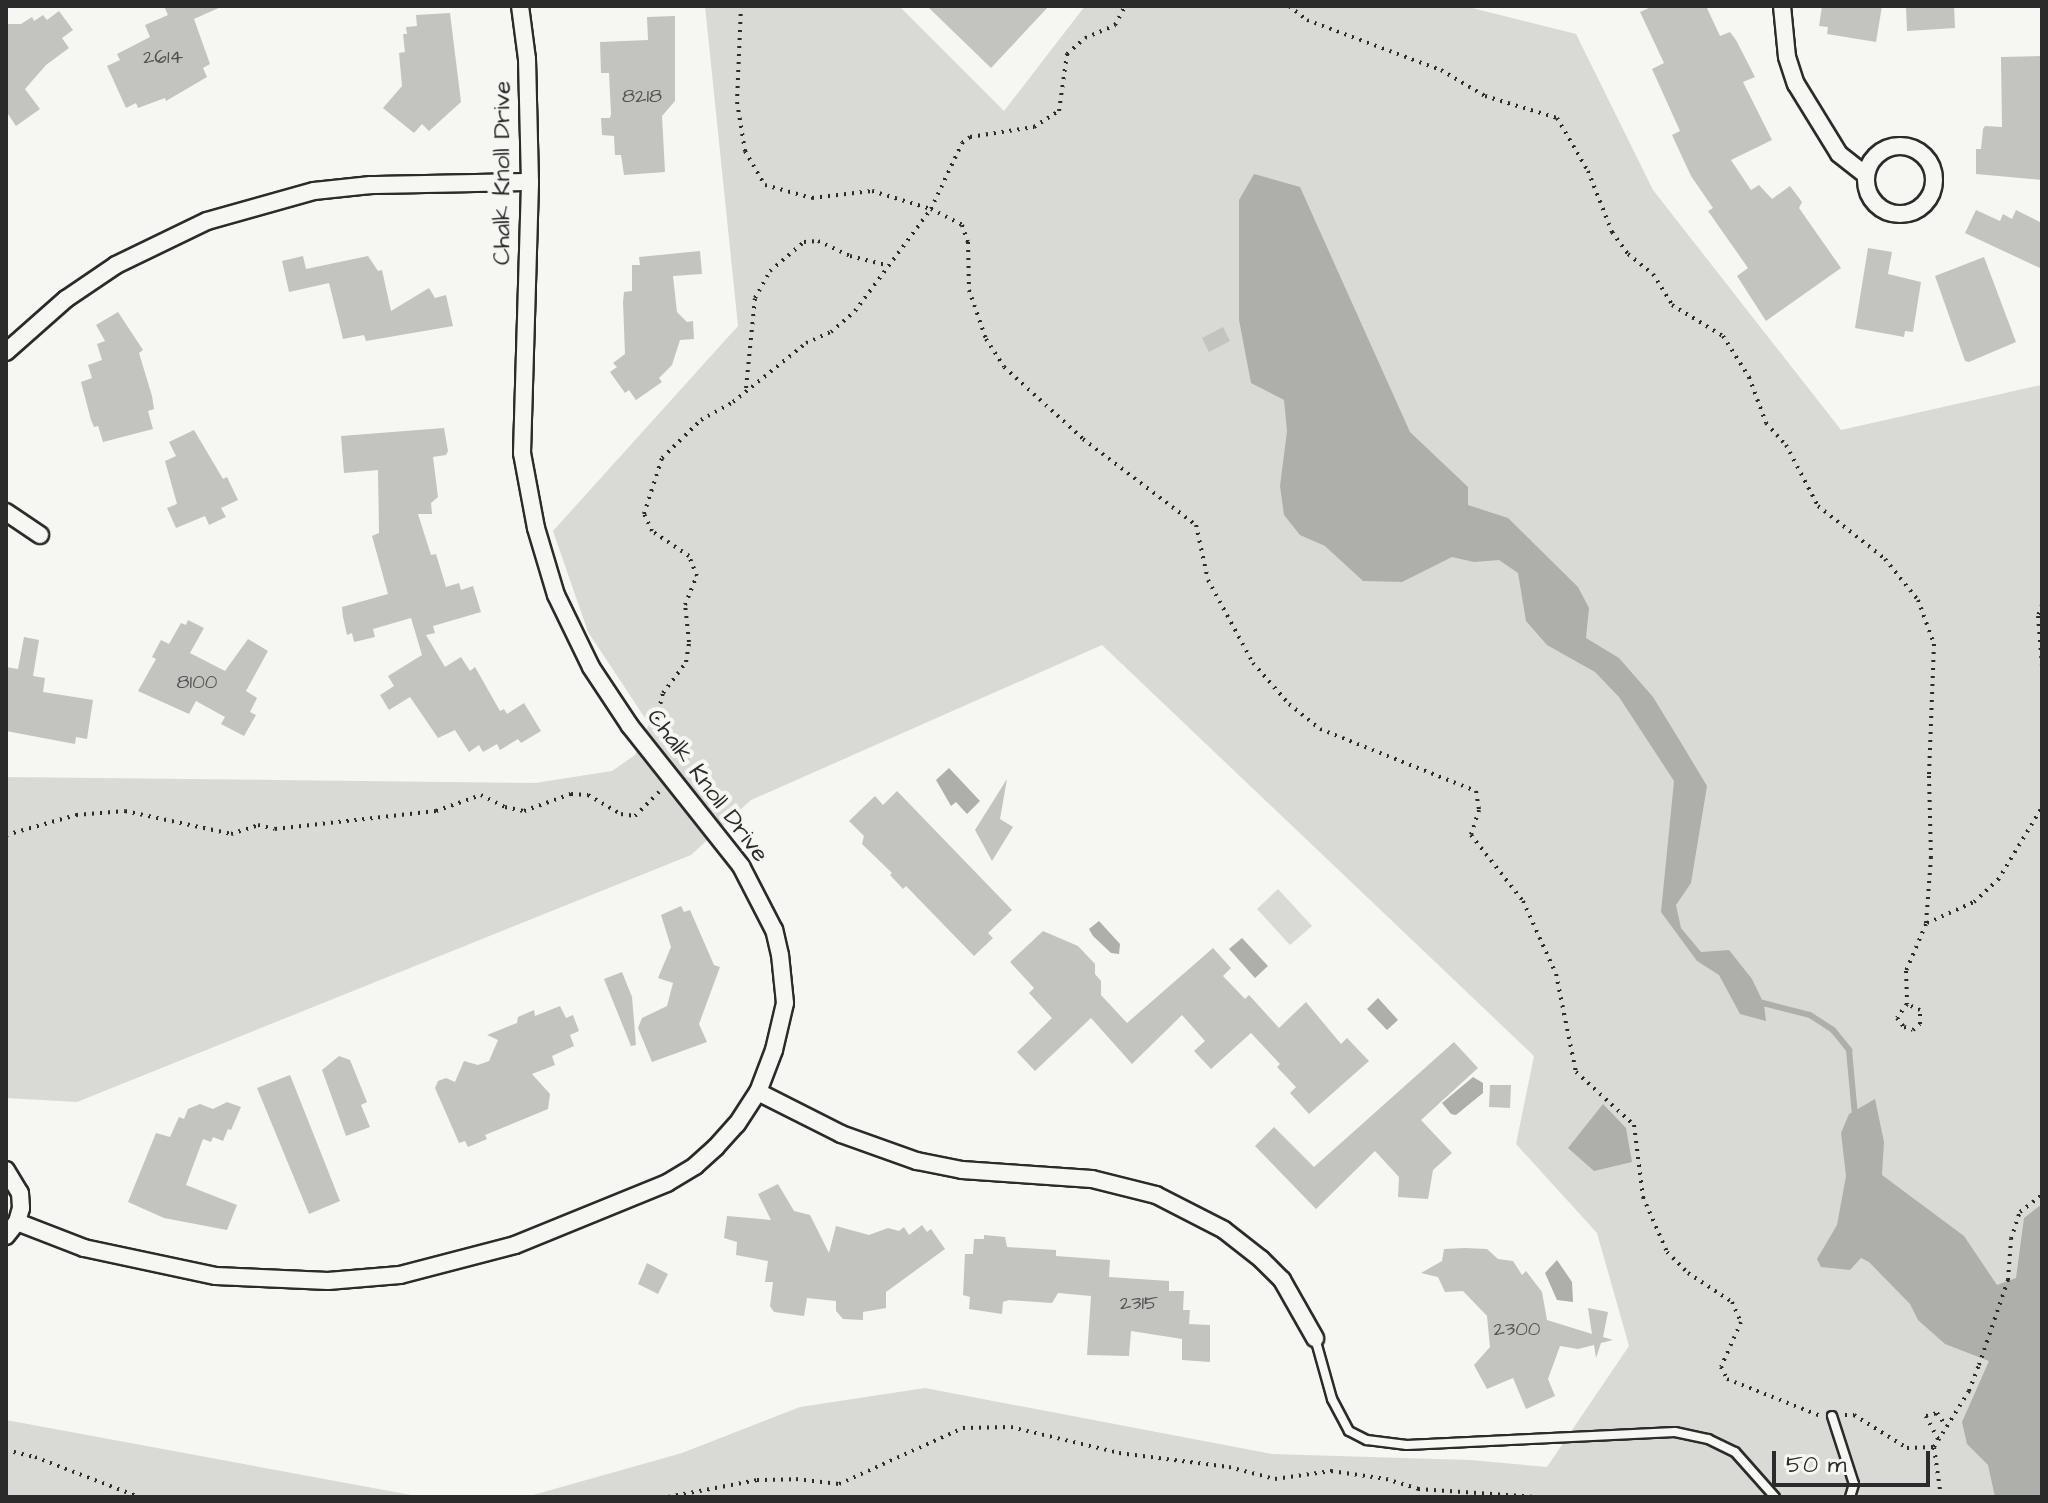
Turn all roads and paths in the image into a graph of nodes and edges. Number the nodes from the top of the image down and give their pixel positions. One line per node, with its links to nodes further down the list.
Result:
1 (520, 6): 7 (street, Chalk Knoll Drive)
2 (741, 6): 8 (path)
3 (1125, 6): 8 (path)
4 (1289, 6): 20 (path)
5 (1782, 6): 6 (street)
6 (1866, 175): 6 (street)
7 (530, 182): 10 (street); 22 (street, Chalk Knoll Drive)
8 (931, 209): 9 (path); 28 (path)
9 (887, 265): 11 (path); 11 (path)
10 (6, 352)
11 (746, 390): 16 (path)
12 (6, 512): 13 (street)
13 (40, 535)
14 (2042, 605): 15 (path)
15 (2042, 666)
16 (654, 733)
17 (663, 787): 19 (path)
18 (2042, 807): 20 (path)
19 (6, 835)
20 (1926, 924): 21 (path)
21 (1907, 1004): 21 (path)
22 (758, 1092): 25 (street, Chalk Knoll Drive); 27 (street)
23 (6, 1170): 25 (street)
24 (2042, 1195): 29 (path)
25 (17, 1222): 26 (street)
26 (6, 1236)
27 (1315, 1338): 36 (lane)
28 (1832, 1416): 31 (path); 37 (lane)
29 (1946, 1426): 30 (path); 30 (path)
30 (1938, 1439): 31 (path)
31 (1934, 1447): 38 (path)
32 (6, 1450): 33 (path)
33 (139, 1497)
34 (668, 1497): 35 (path)
35 (1535, 1497)
36 (1775, 1497)
37 (1850, 1497)
38 (1941, 1497)

